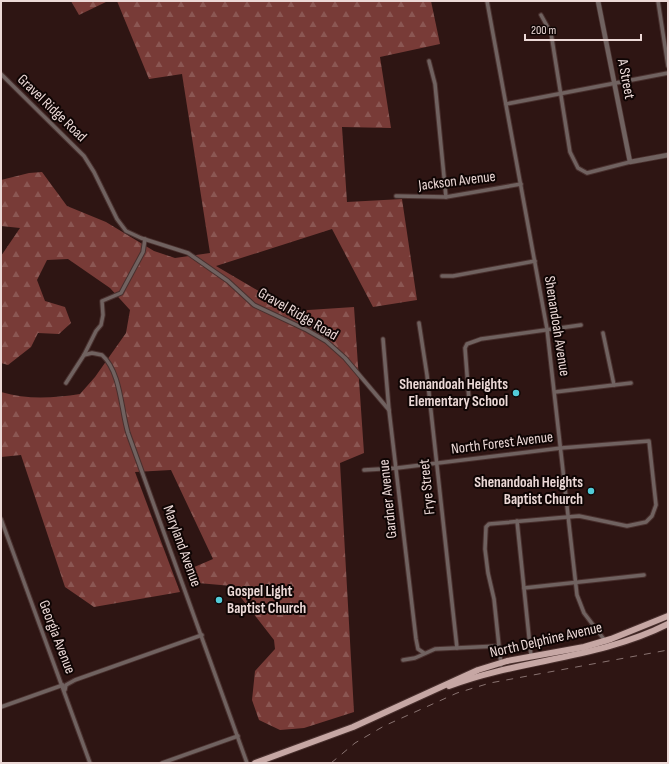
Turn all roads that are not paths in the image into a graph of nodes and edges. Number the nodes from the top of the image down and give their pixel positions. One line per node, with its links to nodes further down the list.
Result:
1 (487, 1): 11 (street, Shenandoah Avenue)
2 (598, 1): 9 (street, A Street)
3 (658, 1): 6 (street)
4 (541, 15): 10 (street)
5 (429, 61): 16 (street)
6 (668, 66)
7 (668, 73): 9 (street)
8 (1, 74): 17 (street, Gravel Ridge Road)
9 (615, 84): 10 (street); 13 (street, A Street)
10 (561, 94): 11 (street); 13 (street)
11 (506, 104): 14 (street, Shenandoah Avenue)
12 (668, 155): 13 (street)
13 (630, 162)
14 (521, 184): 16 (street, Jackson Avenue); 18 (street, Shenandoah Avenue)
15 (396, 196): 16 (street, Jackson Avenue)
16 (446, 197)
17 (145, 239): 25 (street); 31 (street, Gravel Ridge Road)
18 (535, 261): 19 (street); 22 (street, Shenandoah Avenue)
19 (442, 276)
20 (419, 323): 33 (street, Frye Street)
21 (581, 325): 22 (street)
22 (547, 329): 29 (street, Shenandoah Avenue); 30 (street)
23 (603, 333): 28 (street)
24 (383, 339): 31 (street, Gardner Avenue)
25 (84, 355): 26 (street); 44 (street, Maryland Avenue)
26 (66, 383)
27 (631, 383): 28 (street)
28 (614, 385): 29 (street)
29 (555, 392): 32 (street, Shenandoah Avenue)
30 (469, 400)
31 (389, 410): 34 (street, Gardner Avenue)
32 (561, 448): 33 (street, North Forest Avenue); 36 (street, Shenandoah Avenue); 36 (street, North Forest Avenue)
33 (436, 463): 34 (street, North Forest Avenue); 48 (street, Frye Street)
34 (397, 468): 35 (street, North Forest Avenue); 49 (street, Gardner Avenue)
35 (364, 470)
36 (568, 516): 38 (street); 40 (street, Shenandoah Avenue)
37 (1, 519): 53 (street, Georgia Avenue)
38 (517, 521): 41 (street); 46 (street)
39 (644, 575): 40 (street)
40 (575, 583): 41 (street); 45 (street, Shenandoah Avenue)
41 (524, 588): 50 (street)
42 (668, 616): 45 (main road, North Delphine Avenue)
43 (668, 624): 47 (main road, North Delphine Avenue)
44 (202, 635): 54 (street); 56 (street, Maryland Avenue)
45 (605, 641): 47 (street, Shenandoah Avenue); 50 (main road, North Delphine Avenue)
46 (498, 646): 48 (street); 52 (street)
47 (608, 647): 52 (main road, North Delphine Avenue)
48 (457, 648): 49 (street)
49 (424, 653): 51 (street)
50 (531, 656): 52 (main road, North Delphine Avenue)
51 (403, 660)
52 (501, 666): 60 (main road, North Delphine Avenue)
53 (63, 685): 54 (street, Georgia Avenue); 55 (street)
54 (65, 691): 57 (street, Georgia Avenue)
55 (1, 707)
56 (238, 736): 58 (street); 59 (street, Maryland Avenue)
57 (90, 763)
58 (162, 763)
59 (247, 763)
60 (255, 763)

